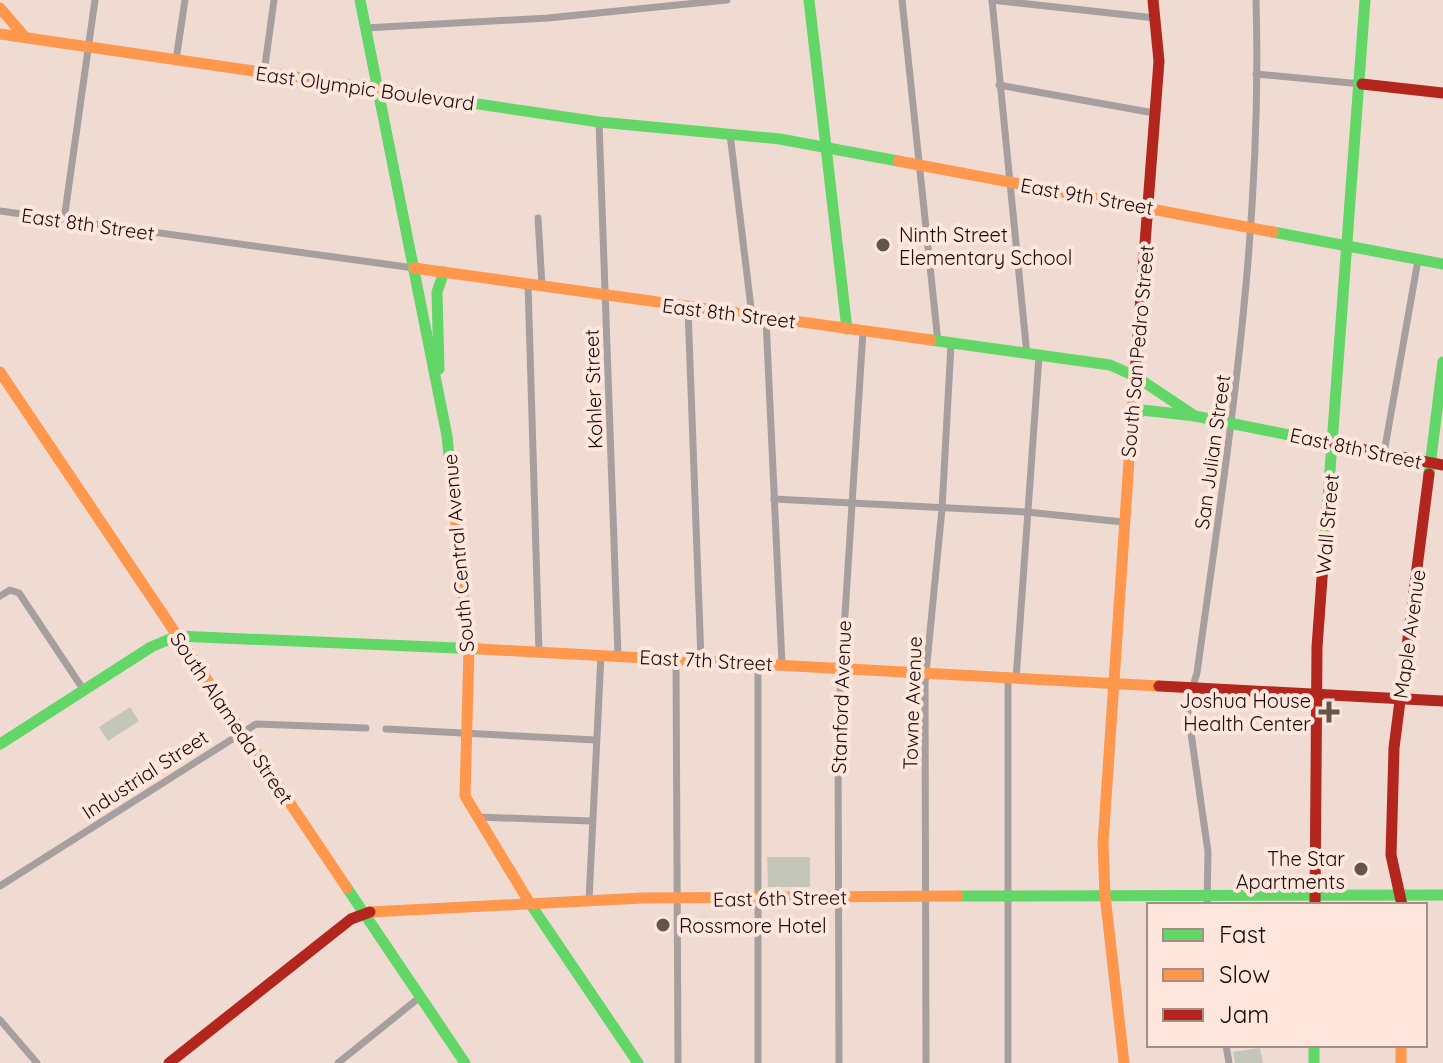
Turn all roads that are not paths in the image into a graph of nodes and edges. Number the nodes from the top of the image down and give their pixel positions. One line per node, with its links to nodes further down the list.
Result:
1 (95, 0): 17 (street)
2 (185, 0): 18 (street)
3 (274, 0): 19 (street)
4 (360, 0): 14 (main road, South Central Avenue)
5 (727, 0): 14 (street)
6 (809, 0): 28 (main road)
7 (902, 0): 29 (street)
8 (992, 0): 13 (street); 22 (street)
9 (1153, 0): 13 (main road, South San Pedro Street)
10 (1256, 0): 20 (street, San Julian Street)
11 (1365, 0): 21 (main road, Wall Street)
12 (0, 8): 16 (main road)
13 (1155, 18): 25 (main road, South San Pedro Street)
14 (365, 28): 23 (main road, South Central Avenue)
15 (0, 34): 16 (main road, East Olympic Boulevard)
16 (25, 38): 17 (main road, East Olympic Boulevard)
17 (90, 47): 18 (main road, East Olympic Boulevard); 34 (street)
18 (176, 60): 19 (main road, East Olympic Boulevard)
19 (264, 73): 23 (main road, East Olympic Boulevard)
20 (1256, 74): 21 (street); 35 (street, San Julian Street)
21 (1362, 84): 24 (main road); 36 (main road, Wall Street)
22 (999, 85): 25 (street); 30 (street)
23 (377, 90): 26 (main road, East Olympic Boulevard); 39 (main road, South Central Avenue)
24 (1443, 93)
25 (1154, 113): 31 (main road, South San Pedro Street)
26 (599, 122): 27 (main road, East Olympic Boulevard); 43 (street, Kohler Street)
27 (730, 134): 28 (main road, East 9th Street); 45 (street)
28 (826, 148): 29 (main road, East 9th Street); 47 (main road)
29 (919, 165): 30 (main road, East 9th Street); 49 (street)
30 (1010, 182): 31 (main road, East 9th Street); 51 (street)
31 (1148, 206): 35 (main road, East 9th Street); 54 (main road, South San Pedro Street)
32 (0, 211): 34 (street, East 8th Street)
33 (538, 218): 42 (street)
34 (64, 220): 39 (street, East 8th Street)
35 (1253, 228): 36 (main road, East 9th Street); 58 (street, San Julian Street)
36 (1350, 246): 37 (main road, East 9th Street); 59 (main road, Wall Street)
37 (1418, 260): 38 (main road, East 9th Street); 60 (street)
38 (1443, 264)
39 (414, 268): 40 (main road, East 8th Street); 55 (main road, South Central Avenue)
40 (444, 272): 41 (main road, East 8th Street); 55 (main road)
41 (528, 284): 42 (main road, East 8th Street); 70 (street)
42 (542, 286): 43 (main road, East 8th Street)
43 (605, 296): 44 (main road, East 8th Street); 72 (street, Kohler Street)
44 (688, 309): 45 (main road, East 8th Street); 74 (street)
45 (752, 316): 46 (main road, East 8th Street)
46 (766, 319): 47 (main road, East 8th Street); 62 (street)
47 (847, 329): 48 (main road, East 8th Street)
48 (863, 331): 49 (main road, East 8th Street); 63 (street, Stanford Avenue)
49 (938, 342): 50 (main road, East 8th Street)
50 (951, 344): 51 (main road, East 8th Street); 64 (street, Towne Avenue)
51 (1033, 356): 54 (main road, East 8th Street); 65 (street)
52 (1443, 362): 61 (main road, Maple Avenue)
53 (0, 372): 68 (main road, South Alameda Street)
54 (1135, 376): 56 (main road, East 8th Street); 57 (main road, South San Pedro Street)
55 (438, 381): 69 (main road, South Central Avenue)
56 (1195, 416): 57 (main road); 58 (main road, East 8th Street)
57 (1131, 421): 66 (main road, South San Pedro Street)
58 (1234, 422): 59 (main road, East 8th Street); 81 (street, San Julian Street)
59 (1333, 442): 60 (main road, East 8th Street); 83 (main road, Wall Street)
60 (1384, 453): 61 (main road, East 8th Street)
61 (1437, 464): 84 (main road, Maple Avenue)
62 (774, 499): 63 (street); 76 (street)
63 (851, 503): 64 (street); 77 (street, Stanford Avenue)
64 (942, 509): 65 (street); 78 (street, Towne Avenue)
65 (1027, 512): 66 (street); 79 (street)
66 (1123, 522): 80 (main road, South San Pedro Street)
67 (0, 596): 82 (street)
68 (177, 636): 69 (main road, East 7th Street); 82 (main road, East 7th Street); 89 (main road, South Alameda Street)
69 (469, 648): 70 (main road, East 7th Street); 88 (main road, South Central Avenue)
70 (539, 652): 71 (main road, East 7th Street)
71 (601, 655): 72 (main road, East 7th Street); 90 (street)
72 (618, 655): 73 (main road, East 7th Street)
73 (676, 659): 74 (main road, East 7th Street); 101 (street)
74 (701, 660): 75 (main road, East 7th Street)
75 (758, 663): 76 (main road, East 7th Street); 99 (street)
76 (782, 664): 77 (main road, East 7th Street)
77 (840, 668): 78 (main road, East 7th Street); 97 (street, Stanford Avenue)
78 (927, 673): 79 (main road, East 7th Street); 98 (street, Towne Avenue)
79 (1012, 679): 80 (main road, East 7th Street); 100 (street)
80 (1113, 684): 81 (main road, East 7th Street); 95 (main road)
81 (1192, 687): 83 (main road, East 7th Street); 103 (street, San Julian Street)
82 (83, 689): 91 (main road, East 7th Street)
83 (1317, 694): 84 (main road, East 7th Street); 106 (main road, Wall Street)
84 (1400, 698): 85 (main road, East 7th Street); 104 (main road, Maple Avenue)
85 (1443, 701)
86 (366, 728): 89 (street, Industrial Street)
87 (386, 729): 88 (street)
88 (465, 731): 90 (street); 92 (main road, South Central Avenue)
89 (240, 732): 94 (street, Industrial Street); 107 (main road, South Alameda Street)
90 (596, 740): 93 (street)
91 (0, 744)
92 (475, 817): 93 (street); 105 (main road, South Central Avenue)
93 (591, 821): 102 (street)
94 (0, 886)
95 (1105, 895): 100 (main road, East 6th Street); 103 (main road, East 6th Street); 120 (main road)
96 (1443, 895): 104 (main road, East 6th Street)
97 (840, 897): 98 (main road, East 6th Street); 99 (main road, East 6th Street); 117 (street, Stanford Avenue)
98 (926, 897): 100 (main road, East 6th Street); 118 (street, Towne Avenue)
99 (757, 898): 101 (main road, East 6th Street); 116 (street)
100 (1008, 898): 119 (street)
101 (676, 899): 102 (main road, East 6th Street); 115 (street)
102 (589, 900): 105 (main road, East 6th Street)
103 (1207, 900): 106 (main road, East 6th Street)
104 (1402, 900): 106 (main road, East 6th Street)
105 (529, 902): 107 (main road, East 6th Street); 114 (main road, South Central Avenue)
106 (1315, 902)
107 (364, 912): 108 (main road, South Alameda Street); 111 (main road)
108 (420, 997): 112 (street); 113 (main road, South Alameda Street)
109 (0, 1020): 110 (street)
110 (37, 1063)
111 (169, 1063)
112 (338, 1063)
113 (465, 1063)
114 (638, 1063)
115 (678, 1063)
116 (758, 1063)
117 (839, 1063)
118 (926, 1063)
119 (1008, 1063)
120 (1124, 1063)

